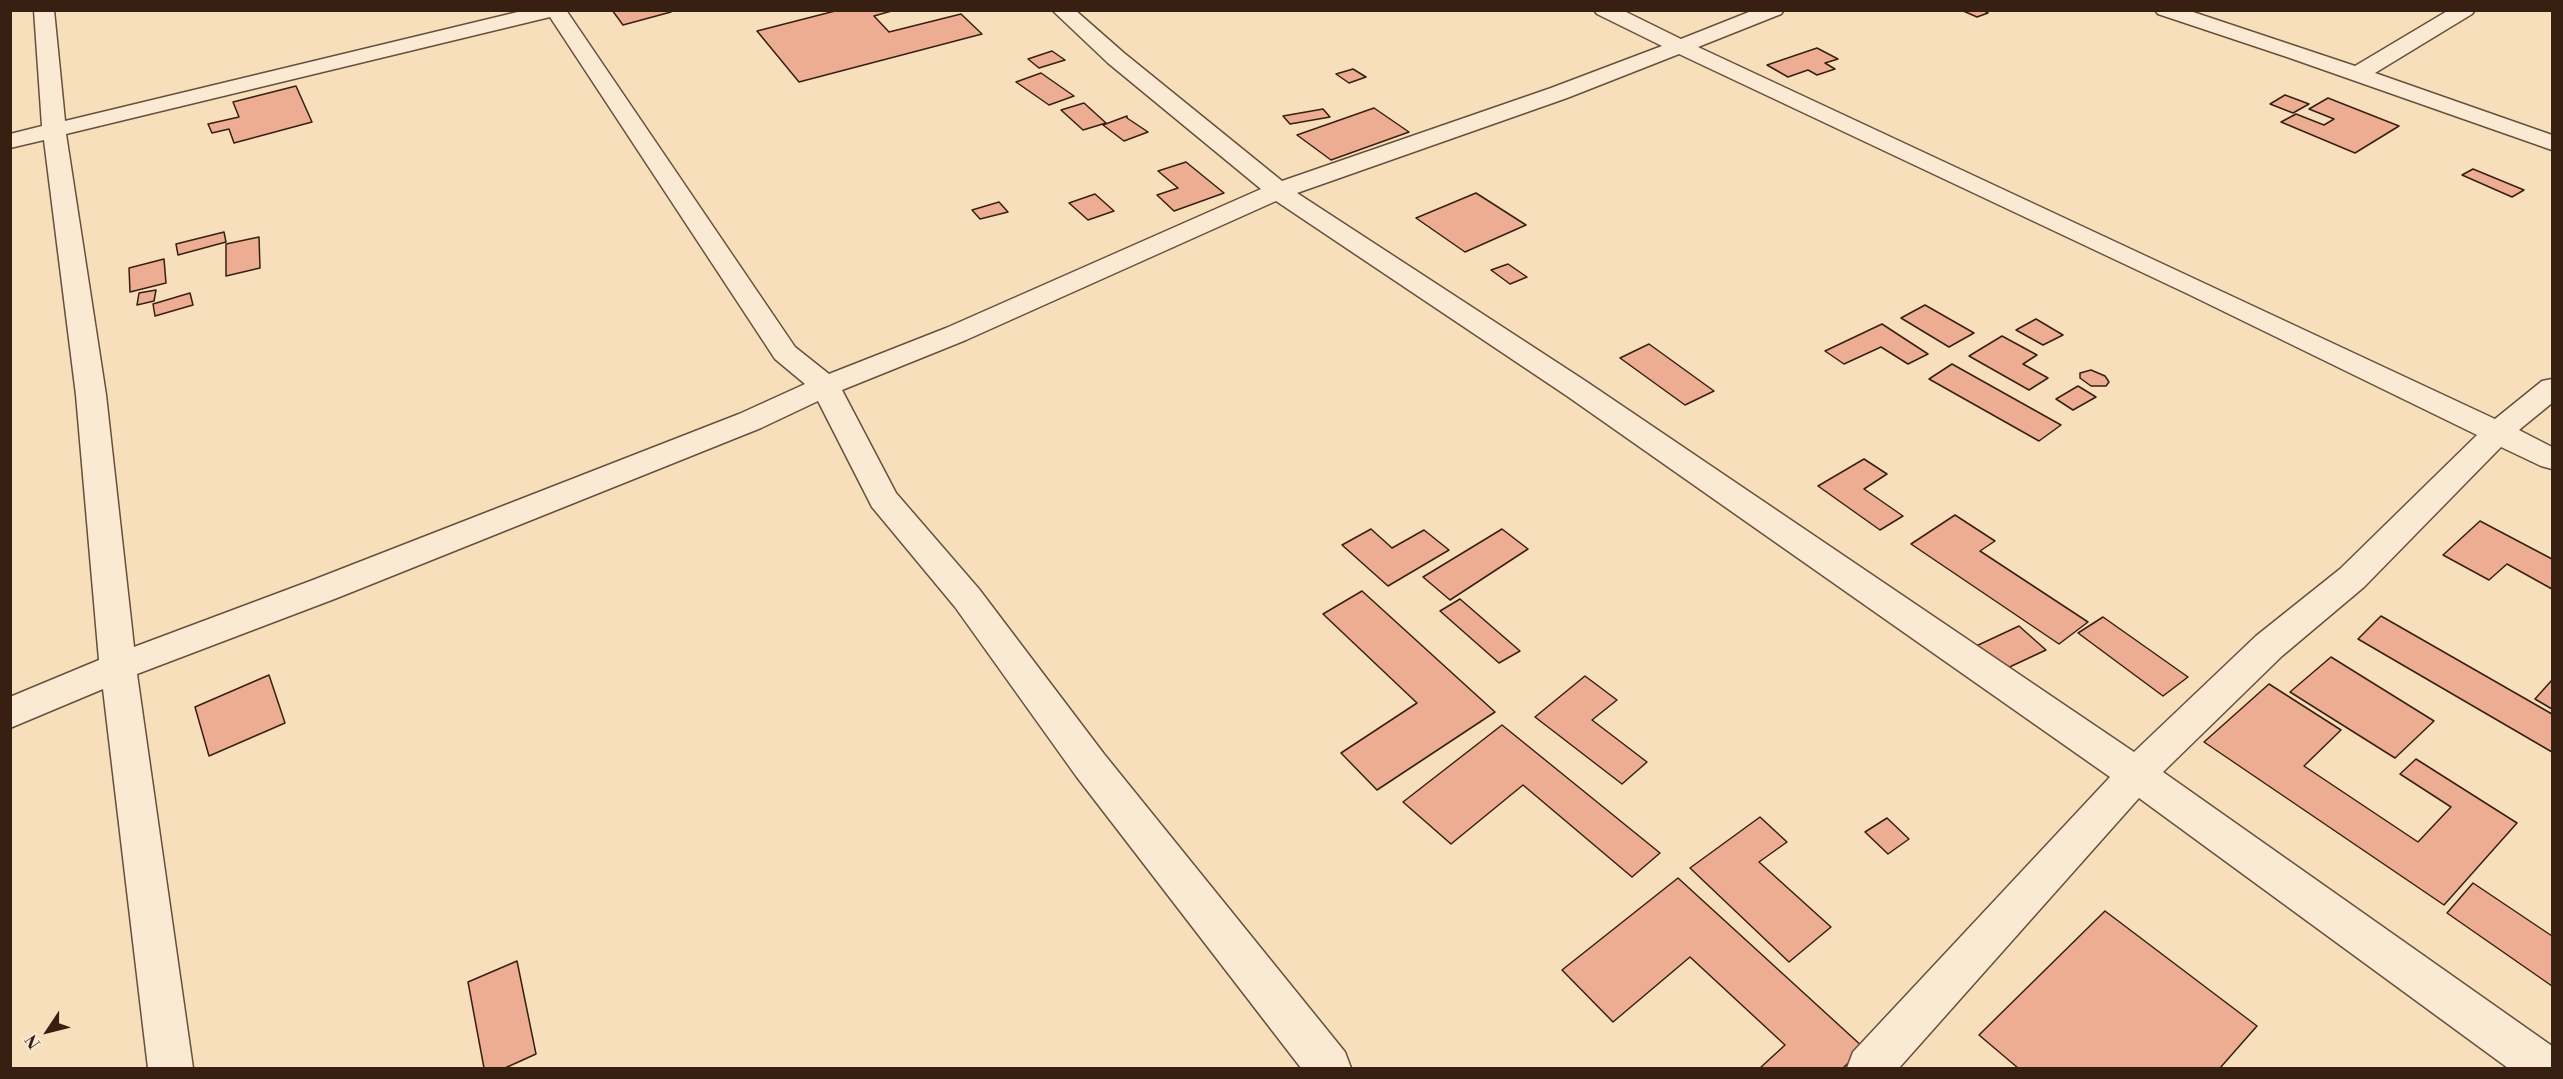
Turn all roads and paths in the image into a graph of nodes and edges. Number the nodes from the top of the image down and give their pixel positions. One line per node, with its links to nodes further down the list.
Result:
1 (44, 10): 10 (street)
2 (555, 10): 10 (street); 14 (street)
3 (1062, 10): 13 (street)
4 (1604, 10): 8 (street)
5 (1774, 10): 8 (street)
6 (2165, 10): 9 (street)
7 (2465, 10): 9 (street)
8 (1680, 47): 13 (street); 16 (street)
9 (2357, 74): 12 (street)
10 (54, 130): 11 (street); 18 (street)
11 (10, 141)
12 (2553, 143)
13 (1278, 191): 14 (street); 20 (street)
14 (825, 386): 18 (street); 22 (street)
15 (2553, 388): 16 (street)
16 (2498, 432): 17 (street); 20 (street)
17 (2553, 459)
18 (118, 667): 19 (street); 21 (street)
19 (10, 713)
20 (2136, 774): 23 (street); 24 (street)
21 (170, 1068)
22 (1329, 1068)
23 (1869, 1068)
24 (2545, 1068)

